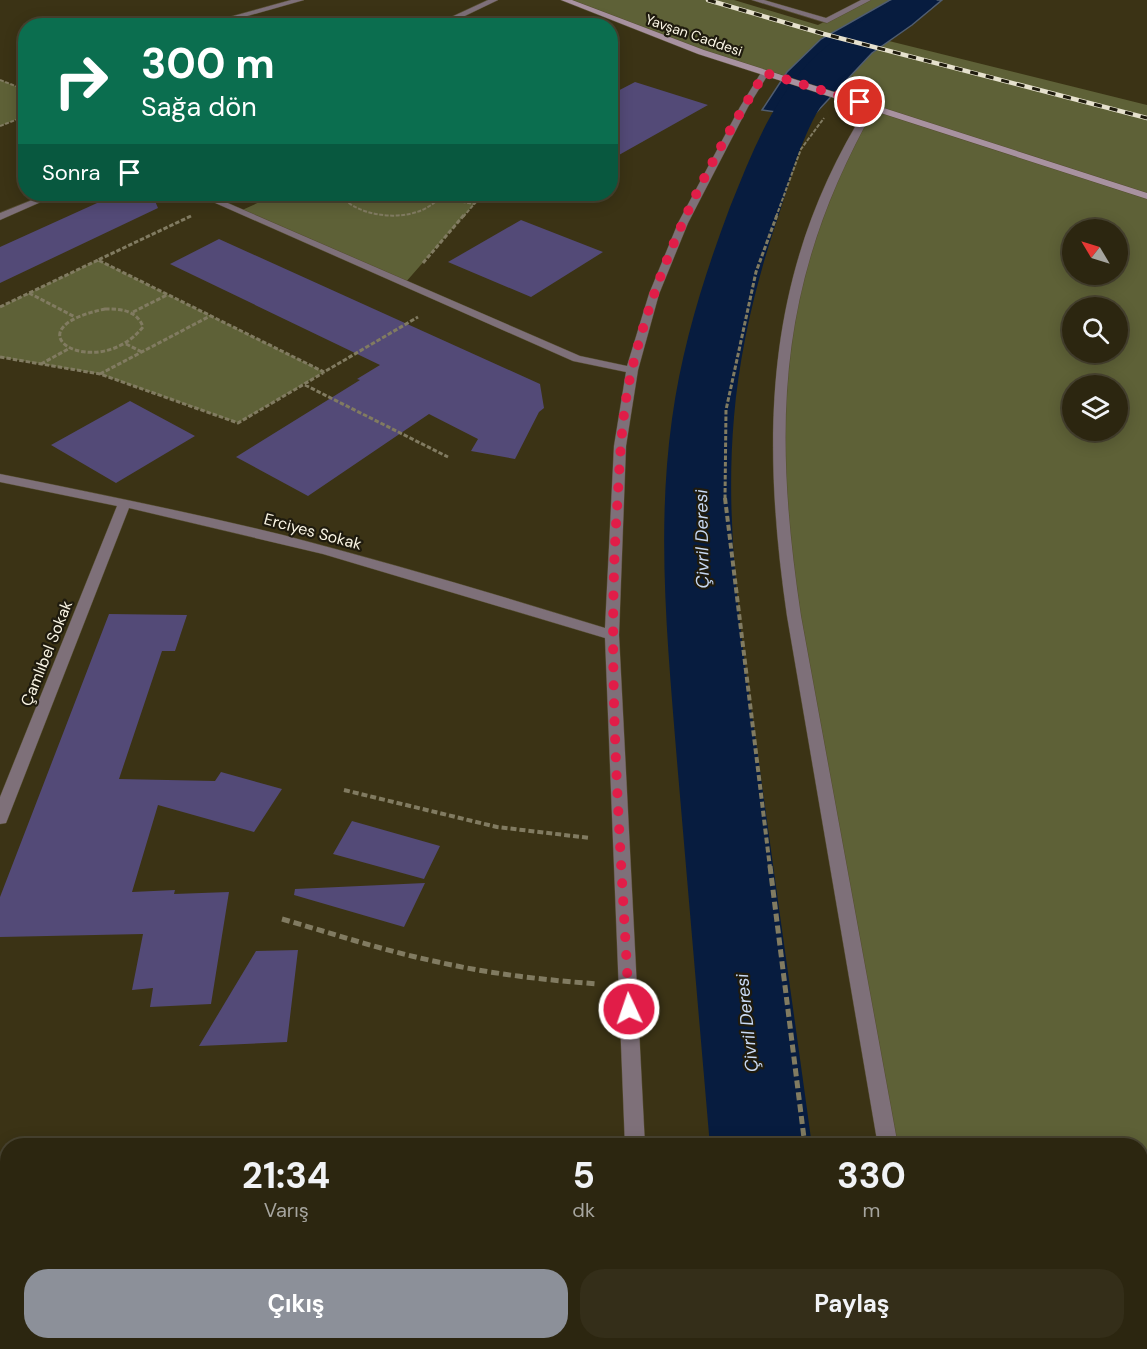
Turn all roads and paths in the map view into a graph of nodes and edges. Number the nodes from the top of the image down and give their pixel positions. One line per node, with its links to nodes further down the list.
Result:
1 (300, 0): 6 (street)
2 (494, 0): 7 (street)
3 (566, 0): 8 (street, Yavşan Caddesi)
4 (756, 0): 5 (street)
5 (867, 0)
6 (231, 18)
7 (454, 18)
8 (610, 18)
9 (618, 21): 10 (street, Yavşan Caddesi)
10 (765, 73): 13 (street, Yavşan Caddesi); 39 (street)
11 (0, 80): 12 (path)
12 (18, 87)
13 (872, 106): 16 (street, Yavşan Caddesi); 53 (street)
14 (18, 119): 15 (path)
15 (0, 126)
16 (1147, 196)
17 (38, 201): 24 (street)
18 (346, 201): 19 (path)
19 (435, 201)
20 (457, 201): 23 (path)
21 (477, 201): 23 (path)
22 (220, 202): 25 (path); 26 (street)
23 (474, 204): 26 (path)
24 (0, 217)
25 (98, 260): 27 (path); 28 (path)
26 (405, 283): 29 (street)
27 (29, 293): 30 (path); 33 (path)
28 (168, 295): 31 (path); 32 (path)
29 (445, 301): 39 (street); 40 (path)
30 (0, 306)
31 (133, 312): 33 (path); 34 (path)
32 (210, 316): 36 (path); 40 (path)
33 (75, 317): 35 (path)
34 (126, 344): 35 (path); 36 (path)
35 (70, 348): 38 (path)
36 (141, 352): 41 (path)
37 (0, 357): 38 (path)
38 (41, 364): 41 (path)
39 (632, 370): 46 (street)
40 (324, 372): 42 (path)
41 (100, 374): 42 (path)
42 (304, 384): 43 (path)
43 (448, 457)
44 (0, 478): 45 (street, Erciyes Sokak)
45 (125, 502): 46 (street, Erciyes Sokak); 48 (street, Çamlıbel Sokak)
46 (612, 635): 49 (street)
47 (344, 790): 49 (path)
48 (0, 818)
49 (621, 837): 51 (street)
50 (282, 919): 51 (path)
51 (628, 986): 52 (street)
52 (635, 1138)
53 (887, 1138)

